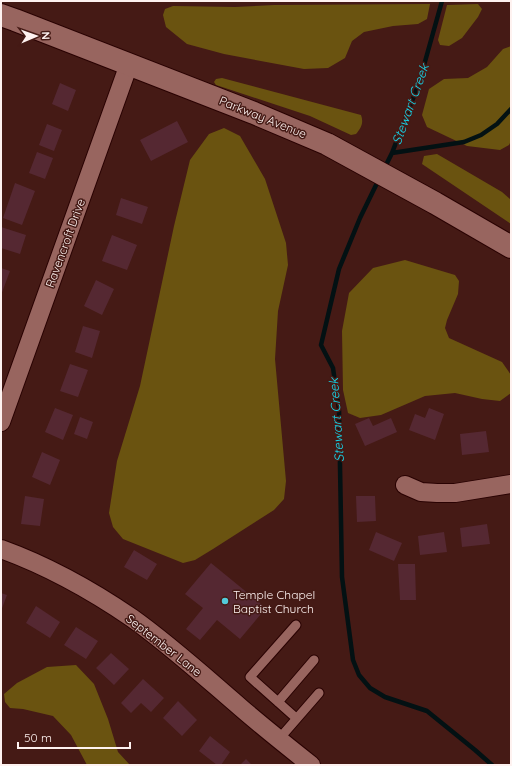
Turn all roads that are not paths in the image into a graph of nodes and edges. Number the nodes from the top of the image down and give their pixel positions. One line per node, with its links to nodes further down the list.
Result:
1 (1, 15): 2 (street, Parkway Avenue)
2 (129, 64): 3 (street, Parkway Avenue); 4 (street, Ravencroft Drive)
3 (511, 247)
4 (1, 422)
5 (405, 484): 6 (street)
6 (511, 484)
7 (1, 549): 13 (street, September Lane)
8 (296, 625): 11 (lane)
9 (314, 660): 11 (lane)
10 (319, 693): 12 (lane)
11 (278, 702): 12 (lane)
12 (296, 718): 13 (lane)
13 (279, 739): 14 (street, September Lane)
14 (311, 765)

